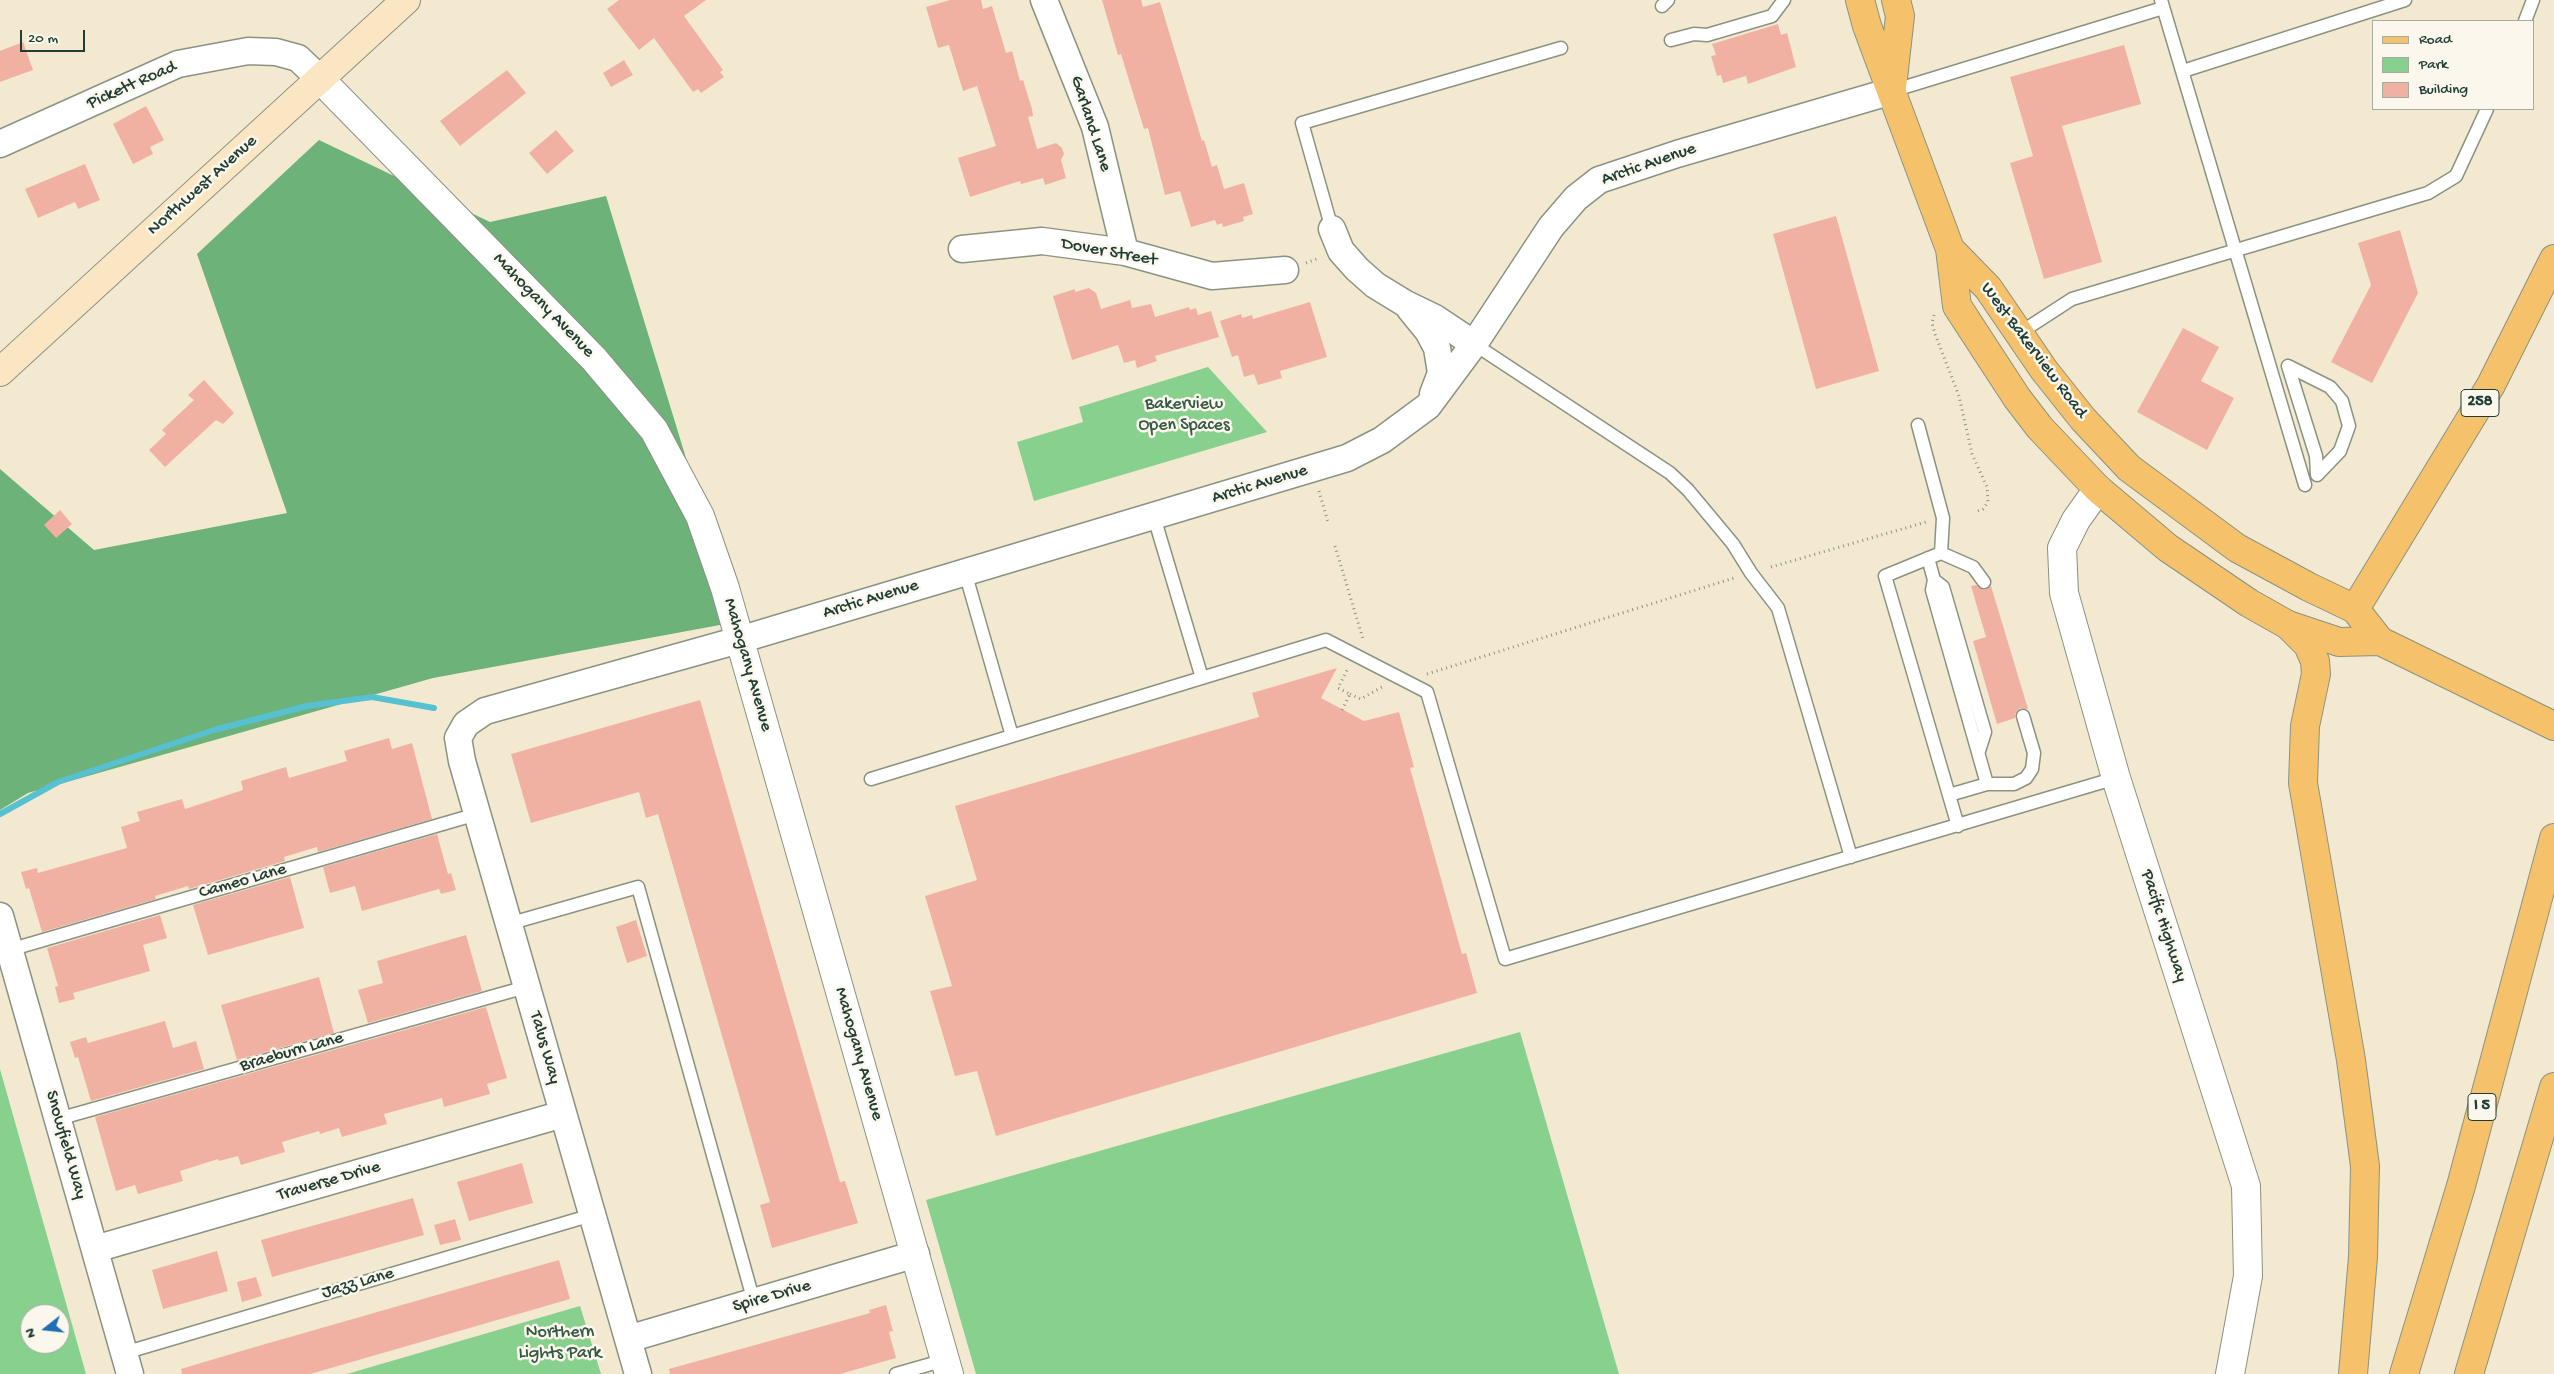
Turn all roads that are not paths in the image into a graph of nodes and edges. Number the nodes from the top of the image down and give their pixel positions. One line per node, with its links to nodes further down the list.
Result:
1 (406, 0): 13 (main road, Northwest Avenue)
2 (1044, 0): 21 (street, Garland Lane)
3 (1784, 0): 10 (lane)
4 (1860, 0): 14 (main road, West Bakerview Road)
5 (1896, 0): 14 (main road, West Bakerview Road)
6 (2405, 0): 12 (lane)
7 (2533, 0): 9 (lane)
8 (2162, 4): 12 (lane); 14 (lane, Arctic Avenue)
9 (2525, 20)
10 (1672, 40)
11 (1561, 48): 17 (lane)
12 (2183, 71): 20 (lane)
13 (320, 79): 16 (street, Pickett Road); 27 (main road, Northwest Avenue); 40 (street, Mahogany Avenue)
14 (1892, 91): 19 (main road, West Bakerview Road); 26 (street, Arctic Avenue)
15 (2487, 110): 20 (lane)
16 (0, 144)
17 (1337, 240): 24 (street)
18 (962, 249): 21 (street, Dover Street)
19 (1950, 250): 25 (main road, West Bakerview Road); 32 (main road, West Bakerview Road)
20 (2235, 251): 25 (lane); 31 (lane)
21 (1125, 252): 23 (street, Dover Street)
22 (2554, 259): 38 (main road, 258)
23 (1285, 270)
24 (1406, 304): 26 (street); 29 (street)
25 (2018, 334): 38 (main road, West Bakerview Road)
26 (1474, 344): 29 (street, Arctic Avenue); 54 (lane)
27 (0, 372)
28 (2330, 387): 28 (lane)
29 (1428, 406): 33 (street, Arctic Avenue)
30 (1918, 424): 34 (lane)
31 (2305, 485)
32 (2098, 489): 39 (main road, West Bakerview Road); 47 (street, Pacific Highway)
33 (1154, 517): 36 (street, Arctic Avenue); 42 (lane)
34 (1941, 553): 35 (lane); 37 (lane)
35 (1928, 558): 49 (lane); 50 (lane)
36 (965, 572): 40 (street, Arctic Avenue); 46 (lane)
37 (1984, 582)
38 (2356, 609): 41 (main road, West Bakerview Road)
39 (2288, 625): 41 (main road, West Bakerview Road); 72 (main road)
40 (739, 640): 44 (street, Arctic Avenue); 64 (street, Mahogany Avenue)
41 (2380, 641): 45 (main road, West Bakerview Road)
42 (1202, 678): 46 (lane); 54 (lane)
43 (2023, 716): 49 (lane)
44 (466, 724): 51 (street, Talus Way)
45 (2554, 726)
46 (1012, 736): 48 (lane)
47 (2116, 778): 52 (lane); 71 (street, Pacific Highway)
48 (871, 779)
49 (1987, 784): 50 (lane)
50 (1949, 795): 52 (lane)
51 (477, 814): 56 (street, Talus Way); 57 (lane, Cameo Lane)
52 (1958, 826): 54 (lane)
53 (2554, 838): 73 (main road, I 5)
54 (1851, 857)
55 (0, 916): 57 (street, Snowfield Way)
56 (508, 924): 58 (street, Talus Way); 65 (lane)
57 (9, 950): 61 (street, Snowfield Way)
58 (526, 987): 60 (street, Talus Way); 61 (lane, Braeburn Lane)
59 (2554, 1087): 74 (main road)
60 (563, 1114): 62 (street, Talus Way); 63 (street, Traverse Drive)
61 (58, 1120): 63 (street, Snowfield Way)
62 (592, 1215): 66 (street, Talus Way); 67 (lane, Jazz Lane)
63 (95, 1249): 67 (street, Snowfield Way)
64 (916, 1254): 65 (street, Spire Drive); 68 (street, Mahogany Avenue)
65 (754, 1302): 66 (street, Spire Drive)
66 (628, 1339): 69 (street, Talus Way)
67 (127, 1363)
68 (947, 1367): 70 (lane)
69 (638, 1374)
70 (896, 1374)
71 (2230, 1374)
72 (2352, 1374)
73 (2404, 1374)
74 (2469, 1374)

